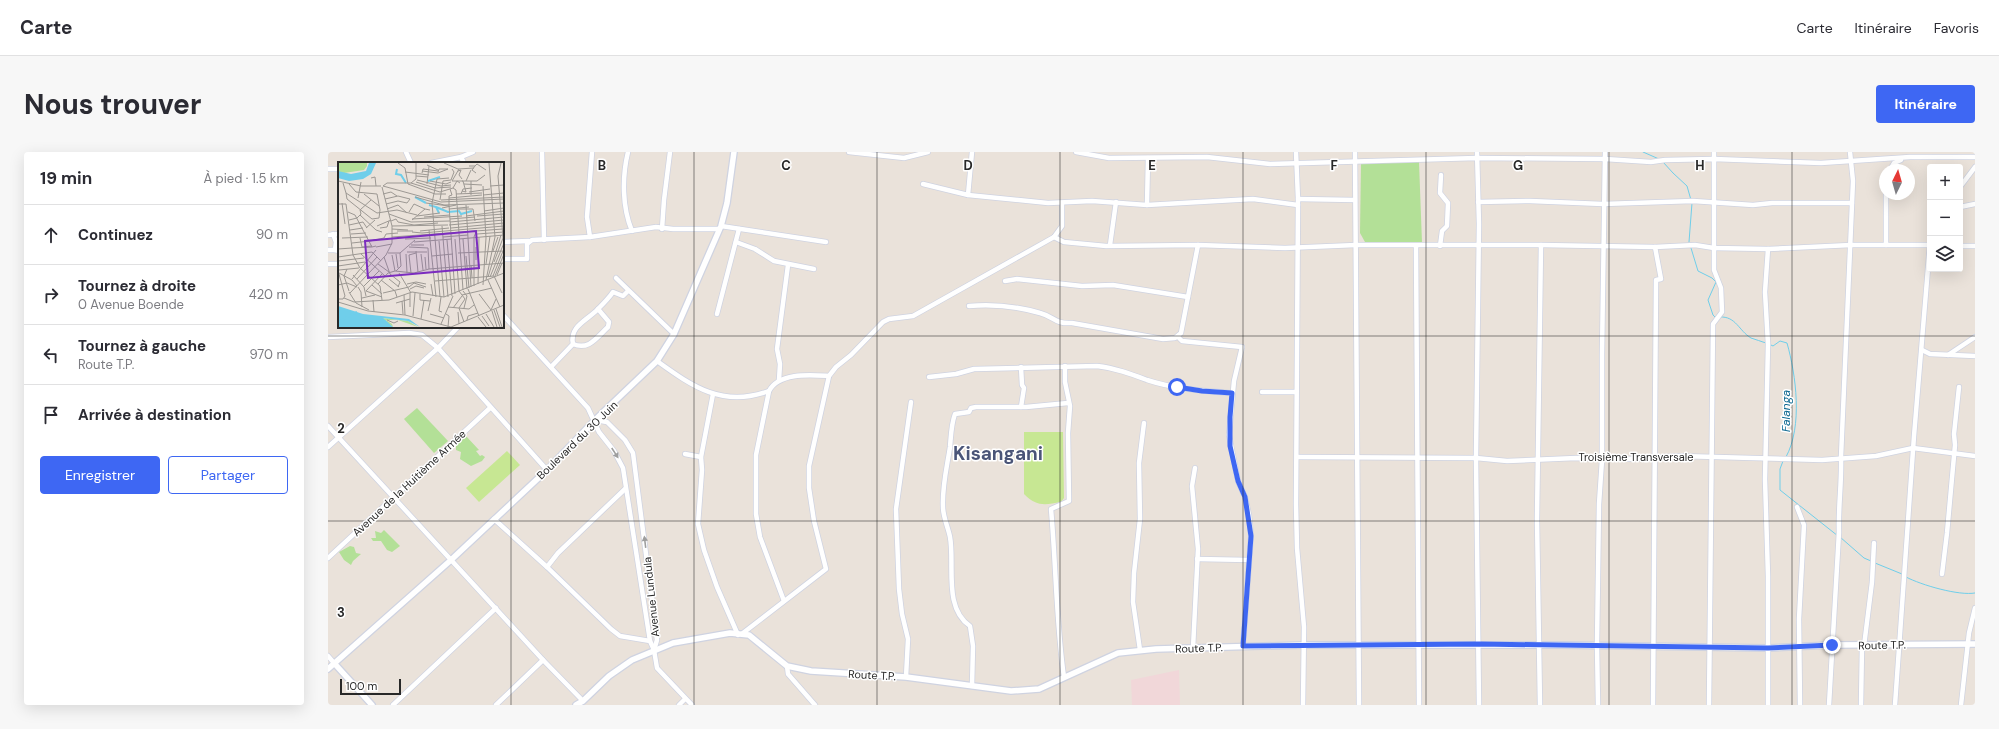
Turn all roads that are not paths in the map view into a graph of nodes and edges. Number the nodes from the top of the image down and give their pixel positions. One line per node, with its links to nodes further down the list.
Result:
1 (406, 152): 31 (street)
2 (473, 152): 21 (street)
3 (542, 152): 59 (street)
4 (592, 152): 57 (street)
5 (628, 152): 55 (street)
6 (670, 152): 53 (street)
7 (734, 152): 52 (street, Boulevard du 30 Juin)
8 (849, 152): 22 (street)
9 (909, 152): 22 (street)
10 (928, 152): 22 (street)
11 (972, 152): 39 (street)
12 (1076, 152): 23 (street)
13 (1133, 152): 23 (street)
14 (1296, 152): 33 (street)
15 (1355, 152): 29 (street)
16 (1477, 152): 25 (street)
17 (1605, 152): 27 (street)
18 (1714, 152): 28 (street)
19 (1850, 152): 30 (street)
20 (1910, 154): 26 (street); 30 (street); 34 (street)
21 (460, 155): 32 (street)
22 (909, 158)
23 (1132, 158): 24 (street)
24 (1148, 158): 33 (street); 50 (street)
25 (1477, 158): 27 (street); 29 (street); 44 (street)
26 (1975, 158)
27 (1605, 159): 28 (street); 48 (street)
28 (1714, 160): 30 (street); 46 (street)
29 (1355, 161): 33 (street); 40 (street)
30 (1850, 161): 47 (street)
31 (411, 162)
32 (435, 162)
33 (1297, 164): 43 (street)
34 (1893, 164)
35 (1975, 167): 37 (street)
36 (1441, 175): 73 (street)
37 (1963, 183)
38 (923, 184): 39 (street)
39 (968, 195): 45 (street)
40 (1355, 200): 43 (street); 66 (street)
41 (1886, 200): 69 (street)
42 (1116, 202): 45 (street); 50 (street); 64 (street)
43 (1298, 202): 50 (street); 78 (street)
44 (1478, 202): 48 (street); 74 (street)
45 (1062, 203): 58 (street)
46 (1714, 203): 47 (street); 48 (street); 79 (street)
47 (1852, 203): 68 (street)
48 (1604, 204): 75 (street)
49 (1975, 204): 51 (street)
50 (1147, 205)
51 (1963, 207)
52 (720, 228): 53 (street); 54 (street); 96 (street, Boulevard du 30 Juin)
53 (662, 229): 55 (street)
54 (739, 229): 62 (street); 63 (street)
55 (632, 230): 57 (street)
56 (331, 234): 82 (street)
57 (590, 237): 59 (street)
58 (1054, 237): 64 (street); 109 (street)
59 (544, 240): 60 (street)
60 (529, 241): 61 (street); 83 (street)
61 (504, 242)
62 (736, 242): 84 (street); 93 (street)
63 (826, 242)
64 (1110, 245): 65 (street)
65 (1198, 245): 78 (street); 90 (street)
66 (1356, 245): 72 (street); 78 (street); 135 (street)
67 (1541, 245): 74 (street); 75 (street); 138 (street)
68 (1851, 245): 69 (street); 80 (street); 134 (street)
69 (1886, 245): 70 (street)
70 (1927, 245)
71 (1975, 245): 76 (street)
72 (1416, 246): 73 (street); 136 (street)
73 (1440, 246): 74 (street)
74 (1478, 246): 137 (street)
75 (1603, 246): 77 (street); 141 (street)
76 (1963, 246)
77 (1654, 247): 79 (street); 139 (street)
78 (1297, 248): 115 (street)
79 (1714, 248): 80 (street); 140 (street)
80 (1768, 249): 133 (street)
81 (328, 250): 82 (street)
82 (337, 251)
83 (504, 258)
84 (788, 265): 85 (street); 111 (street)
85 (814, 269)
86 (1928, 272): 102 (street)
87 (616, 278): 89 (street)
88 (1005, 281): 90 (street)
89 (628, 291): 92 (street); 96 (street)
90 (1188, 297): 98 (street)
91 (968, 306): 98 (street)
92 (598, 309): 100 (street); 100 (street)
93 (717, 314)
94 (504, 316): 107 (street, Avenue Lundula)
95 (457, 328): 101 (street)
96 (674, 334): 105 (street, Boulevard du 30 Juin)
97 (328, 337): 101 (street)
98 (1178, 337): 116 (street)
99 (1975, 337): 103 (street)
100 (573, 344): 107 (street)
101 (438, 348): 121 (street); 125 (street)
102 (1922, 350): 103 (street); 127 (street)
103 (1948, 355): 104 (street)
104 (1975, 356)
105 (657, 361): 117 (street); 122 (street, Boulevard du 30 Juin)
106 (1065, 366): 108 (street); 116 (street); 119 (street)
107 (551, 367): 122 (street, Avenue Lundula)
108 (1021, 367): 110 (street); 120 (street)
109 (829, 376): 111 (street); 155 (street)
110 (929, 377)
111 (779, 380): 113 (street)
112 (1959, 387): 128 (street)
113 (769, 391): 117 (street); 155 (street)
114 (1262, 392): 115 (street)
115 (1296, 392): 132 (street)
116 (1232, 393): 152 (street)
117 (713, 394): 131 (street)
118 (911, 402): 184 (street)
119 (1068, 403): 120 (street); 185 (street)
120 (1021, 407): 186 (street)
121 (490, 408): 143 (street); 145 (street, Avenue de la Huitième Armée)
122 (595, 420): 143 (street, Boulevard du 30 Juin); 144 (street, Avenue Lundula, one-way to 144); 177 (street, Avenue Lundula, one-way to 122)
123 (1144, 423): 178 (street)
124 (328, 426): 125 (street)
125 (339, 437): 126 (street); 145 (street)
126 (328, 447)
127 (1913, 448): 128 (street, Troisième Transversale); 134 (street, Troisième Transversale); 168 (street)
128 (1954, 453): 130 (street, Troisième Transversale); 154 (street)
129 (685, 454): 131 (street)
130 (1975, 456)
131 (700, 457): 158 (street)
132 (1297, 457): 135 (street, Troisième Transversale); 163 (street)
133 (1766, 457): 134 (street, Troisième Transversale); 140 (street, Troisième Transversale); 176 (street)
134 (1841, 457): 167 (street)
135 (1357, 458): 136 (street, Troisième Transversale); 170 (street)
136 (1418, 458): 137 (street, Troisième Transversale); 164 (street)
137 (1476, 458): 138 (street, Troisième Transversale); 160 (street)
138 (1539, 458): 141 (street, Troisième Transversale); 165 (street)
139 (1655, 458): 140 (street, Troisième Transversale); 141 (street, Troisième Transversale); 171 (street)
140 (1712, 458): 174 (street)
141 (1602, 460): 166 (street)
142 (1195, 468): 150 (street)
143 (547, 470): 147 (street, Boulevard du 30 Juin)
144 (625, 489): 153 (street); 159 (street, Avenue Lundula)
145 (392, 497): 149 (street, Avenue de la Huitième Armée); 151 (street)
146 (1797, 507): 172 (street)
147 (494, 519): 151 (street, Boulevard du 30 Juin); 153 (street)
148 (1874, 543): 173 (street)
149 (328, 558)
150 (1197, 559): 152 (street); 175 (street)
151 (451, 560): 156 (street); 181 (street, Boulevard du 30 Juin)
152 (1249, 560): 169 (street)
153 (547, 567): 159 (street)
154 (1942, 574)
155 (784, 601): 158 (street)
156 (496, 608): 180 (street); 190 (street)
157 (1975, 608): 161 (street)
158 (741, 634): 177 (street); 182 (street, Route T.P.)
159 (650, 641): 177 (street, Avenue Lundula)
160 (1479, 644): 164 (street, Route T.P.); 165 (street, Route T.P.); 199 (street)
161 (1968, 644): 162 (street, Route T.P.); 168 (street, Route T.P.); 209 (street)
162 (1975, 644)
163 (1303, 645): 169 (street, Route T.P.); 170 (street, Route T.P.); 196 (street)
164 (1419, 645): 170 (street, Route T.P.); 198 (street)
165 (1538, 645): 166 (street, Route T.P.); 200 (street)
166 (1597, 645): 171 (street, Route T.P.); 201 (street)
167 (1832, 645): 172 (street, Route T.P.); 173 (street, Route T.P.); 206 (street)
168 (1899, 645): 173 (street, Route T.P.); 208 (street)
169 (1243, 646): 175 (street, Route T.P.)
170 (1358, 646): 197 (street)
171 (1653, 646): 174 (street, Route T.P.); 202 (street)
172 (1800, 646): 176 (street, Route T.P.); 205 (street)
173 (1863, 646): 207 (street)
174 (1710, 647): 176 (street, Route T.P.); 203 (street)
175 (1193, 648): 178 (street, Route T.P.)
176 (1768, 648): 204 (street)
177 (654, 650): 187 (street); 188 (street)
178 (1140, 650): 185 (street, Route T.P.)
179 (328, 656): 181 (street)
180 (543, 660): 188 (street); 191 (street)
181 (334, 663): 183 (street, Boulevard du 30 Juin); 189 (street)
182 (787, 666): 184 (street, Route T.P.); 195 (street)
183 (328, 669)
184 (906, 677): 186 (street, Route T.P.)
185 (1064, 677): 186 (street, Route T.P.)
186 (972, 686)
187 (685, 699): 193 (street); 194 (street)
188 (582, 703): 192 (street)
189 (372, 705)
190 (393, 705)
191 (496, 705)
192 (576, 705)
193 (679, 705)
194 (692, 705)
195 (815, 705)
196 (1303, 705)
197 (1358, 705)
198 (1419, 705)
199 (1479, 705)
200 (1540, 705)
201 (1598, 705)
202 (1653, 705)
203 (1709, 705)
204 (1768, 705)
205 (1800, 705)
206 (1829, 705)
207 (1861, 705)
208 (1895, 705)
209 (1961, 705)

